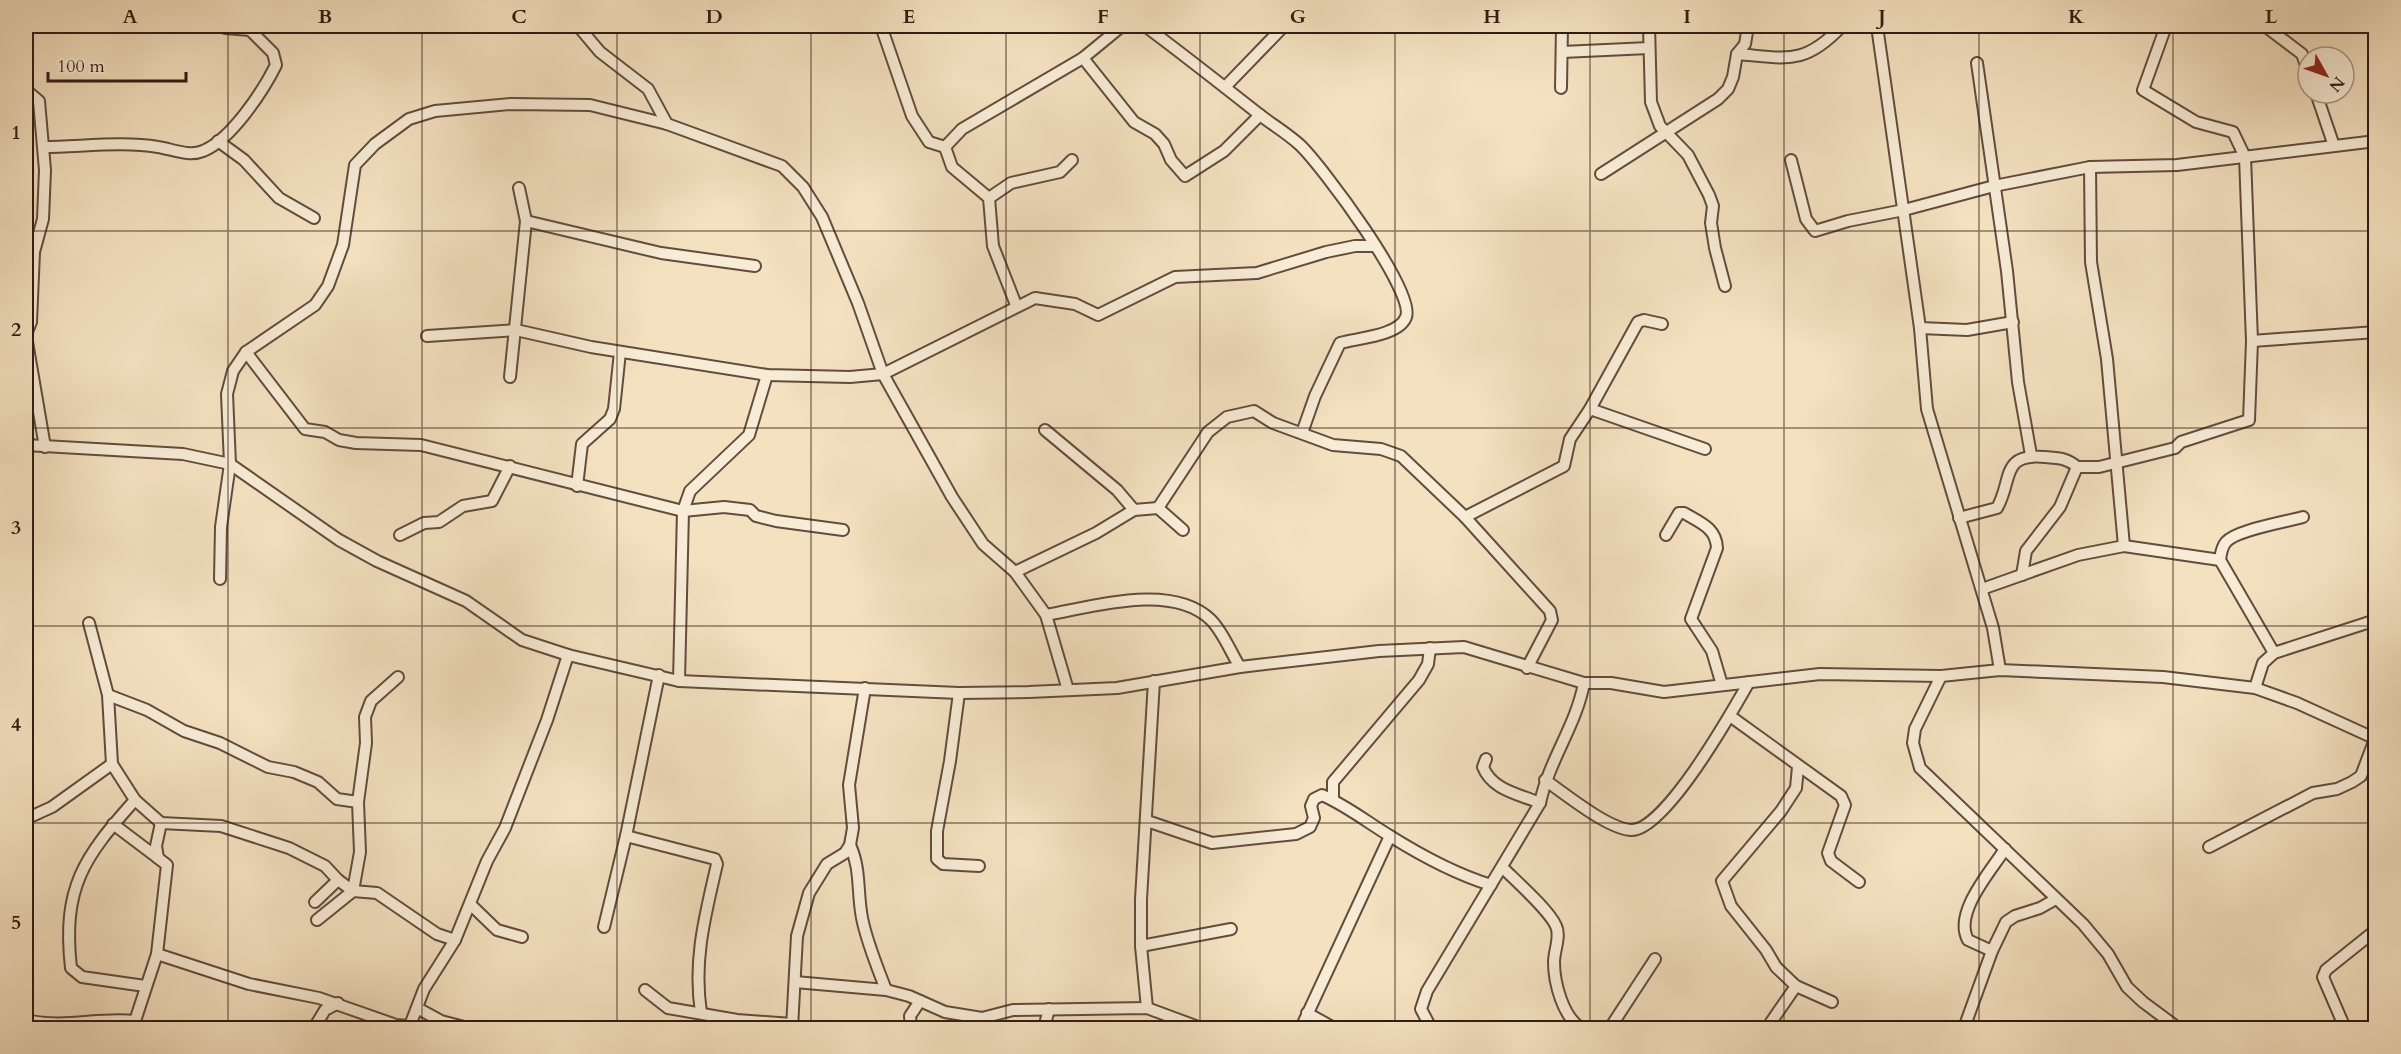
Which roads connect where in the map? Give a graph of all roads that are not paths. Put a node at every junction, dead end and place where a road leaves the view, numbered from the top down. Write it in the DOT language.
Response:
graph roads {
  1 [pos="578,26"];
  2 [pos="881,26"];
  3 [pos="1122,26"];
  4 [pos="1145,26"];
  5 [pos="1284,26"];
  6 [pos="1562,26"];
  7 [pos="1649,26"];
  8 [pos="1748,26"];
  9 [pos="1842,26"];
  10 [pos="1876,26"];
  11 [pos="2166,26"];
  12 [pos="2265,26"];
  13 [pos="225,28"];
  14 [pos="1649,48"];
  15 [pos="2296,49"];
  16 [pos="1562,52"];
  17 [pos="1737,54"];
  18 [pos="1083,58"];
  19 [pos="1977,63"];
  20 [pos="1226,86"];
  21 [pos="1561,88"];
  22 [pos="26,90"];
  23 [pos="2320,105"];
  24 [pos="1260,115"];
  25 [pos="667,124"];
  26 [pos="1668,131"];
  27 [pos="218,141"];
  28 [pos="2376,141"];
  29 [pos="2334,146"];
  30 [pos="44,147"];
  31 [pos="945,147"];
  32 [pos="2245,157"];
  33 [pos="1072,159"];
  34 [pos="1791,160"];
  35 [pos="2090,167"];
  36 [pos="1601,174"];
  37 [pos="1994,186"];
  38 [pos="519,188"];
  39 [pos="989,198"];
  40 [pos="1904,210"];
  41 [pos="314,218"];
  42 [pos="526,220"];
  43 [pos="1375,246"];
  44 [pos="755,266"];
  45 [pos="1725,286"];
  46 [pos="1016,305"];
  47 [pos="2013,322"];
  48 [pos="1662,324"];
  49 [pos="1920,328"];
  50 [pos="516,330"];
  51 [pos="2376,332"];
  52 [pos="26,335"];
  53 [pos="427,336"];
  54 [pos="2252,341"];
  55 [pos="246,352"];
  56 [pos="620,352"];
  57 [pos="883,374"];
  58 [pos="767,375"];
  59 [pos="510,377"];
  60 [pos="1590,409"];
  61 [pos="1045,430"];
  62 [pos="1302,433"];
  63 [pos="26,445"];
  64 [pos="45,447"];
  65 [pos="1705,449"];
  66 [pos="2031,455"];
  67 [pos="2116,461"];
  68 [pos="230,464"];
  69 [pos="510,466"];
  70 [pos="2077,467"];
  71 [pos="577,486"];
  72 [pos="1158,508"];
  73 [pos="1134,510"];
  74 [pos="683,511"];
  75 [pos="1466,517"];
  76 [pos="2303,517"];
  77 [pos="1959,518"];
  78 [pos="843,530"];
  79 [pos="1183,530"];
  80 [pos="400,535"];
  81 [pos="1666,535"];
  82 [pos="2124,546"];
  83 [pos="2220,560"];
  84 [pos="1015,572"];
  85 [pos="2022,575"];
  86 [pos="220,579"];
  87 [pos="1982,589"];
  88 [pos="1046,615"];
  89 [pos="2376,620"];
  90 [pos="89,623"];
  91 [pos="1430,648"];
  92 [pos="2274,653"];
  93 [pos="568,656"];
  94 [pos="1240,667"];
  95 [pos="1527,668"];
  96 [pos="2000,670"];
  97 [pos="658,675"];
  98 [pos="1941,676"];
  99 [pos="398,677"];
  100 [pos="679,681"];
  101 [pos="1154,681"];
  102 [pos="1749,682"];
  103 [pos="1584,683"];
  104 [pos="1722,685"];
  105 [pos="865,688"];
  106 [pos="2255,688"];
  107 [pos="1068,690"];
  108 [pos="958,693"];
  109 [pos="108,695"];
  110 [pos="1730,716"];
  111 [pos="2375,739"];
  112 [pos="1486,759"];
  113 [pos="112,764"];
  114 [pos="1798,766"];
  115 [pos="1545,780"];
  116 [pos="135,800"];
  117 [pos="1333,800"];
  118 [pos="358,802"];
  119 [pos="1540,803"];
  120 [pos="30,817"];
  121 [pos="1147,821"];
  122 [pos="161,823"];
  123 [pos="113,824"];
  124 [pos="627,836"];
  125 [pos="1390,836"];
  126 [pos="850,844"];
  127 [pos="2209,847"];
  128 [pos="2005,849"];
  129 [pos="158,858"];
  130 [pos="979,866"];
  131 [pos="1503,868"];
  132 [pos="338,880"];
  133 [pos="1859,882"];
  134 [pos="1491,885"];
  135 [pos="353,891"];
  136 [pos="2056,898"];
  137 [pos="315,902"];
  138 [pos="470,904"];
  139 [pos="317,920"];
  140 [pos="604,927"];
  141 [pos="1231,929"];
  142 [pos="2376,930"];
  143 [pos="522,937"];
  144 [pos="455,940"];
  145 [pos="1141,946"];
  146 [pos="1992,951"];
  147 [pos="158,954"];
  148 [pos="1655,959"];
  149 [pos="795,982"];
  150 [pos="145,986"];
  151 [pos="1796,986"];
  152 [pos="645,990"];
  153 [pos="886,990"];
  154 [pos="920,1001"];
  155 [pos="1832,1002"];
  156 [pos="338,1004"];
  157 [pos="417,1008"];
  158 [pos="1147,1008"];
  159 [pos="1049,1009"];
  160 [pos="701,1013"];
  161 [pos="1306,1013"];
  162 [pos="26,1020"];
  163 [pos="134,1025"];
  164 [pos="792,1026"];
  165 [pos="409,1027"];
  166 [pos="1195,1028"];
  167 [pos="314,1029"];
  168 [pos="468,1029"];
  169 [pos="911,1029"];
  170 [pos="1044,1029"];
  171 [pos="1301,1029"];
  172 [pos="1334,1029"];
  173 [pos="1431,1029"];
  174 [pos="1581,1029"];
  175 [pos="1610,1029"];
  176 [pos="1767,1029"];
  177 [pos="1964,1029"];
  178 [pos="2178,1029"];
  179 [pos="2345,1029"];
  1 -- 25 [label="street"];
  2 -- 31 [label="street"];
  3 -- 18 [label="street"];
  4 -- 20 [label="street"];
  5 -- 20 [label="street"];
  6 -- 16 [label="street"];
  7 -- 14 [label="street"];
  8 -- 17 [label="street"];
  9 -- 17 [label="street"];
  10 -- 40 [label="street"];
  11 -- 32 [label="street"];
  12 -- 15 [label="street"];
  13 -- 27 [label="street"];
  14 -- 16 [label="street"];
  14 -- 26 [label="street"];
  16 -- 21 [label="street"];
  17 -- 26 [label="street"];
  18 -- 24 [label="street"];
  18 -- 31 [label="street"];
  19 -- 37 [label="street"];
  20 -- 24 [label="street"];
  22 -- 30 [label="street"];
  23 -- 29 [label="street"];
  24 -- 43 [label="street"];
  25 -- 55 [label="street"];
  25 -- 57 [label="street"];
  26 -- 36 [label="street"];
  26 -- 45 [label="street"];
  27 -- 30 [label="street"];
  27 -- 41 [label="street"];
  28 -- 29 [label="street"];
  29 -- 32 [label="street"];
  30 -- 52 [label="street"];
  31 -- 39 [label="street"];
  32 -- 35 [label="street"];
  32 -- 54 [label="street"];
  33 -- 39 [label="street"];
  34 -- 40 [label="street"];
  35 -- 37 [label="street"];
  35 -- 67 [label="street"];
  37 -- 40 [label="street"];
  37 -- 47 [label="street"];
  38 -- 42 [label="street"];
  39 -- 46 [label="street"];
  40 -- 49 [label="street"];
  42 -- 44 [label="street"];
  42 -- 50 [label="street"];
  43 -- 46 [label="street"];
  43 -- 62 [label="street"];
  46 -- 57 [label="street"];
  47 -- 49 [label="street"];
  47 -- 66 [label="street"];
  48 -- 60 [label="street"];
  49 -- 77 [label="street"];
  50 -- 53 [label="street"];
  50 -- 56 [label="street"];
  50 -- 59 [label="street"];
  51 -- 54 [label="street"];
  52 -- 64 [label="street"];
  54 -- 67 [label="street"];
  55 -- 68 [label="street"];
  55 -- 69 [label="street"];
  56 -- 58 [label="street"];
  56 -- 71 [label="street"];
  57 -- 58 [label="street"];
  57 -- 84 [label="street"];
  58 -- 74 [label="street"];
  60 -- 65 [label="street"];
  60 -- 75 [label="street"];
  61 -- 73 [label="street"];
  62 -- 72 [label="street"];
  62 -- 75 [label="street"];
  63 -- 64 [label="street"];
  64 -- 68 [label="street"];
  66 -- 70 [label="street"];
  66 -- 77 [label="street"];
  67 -- 70 [label="street"];
  67 -- 82 [label="street"];
  68 -- 86 [label="street"];
  68 -- 93 [label="street"];
  69 -- 71 [label="street"];
  69 -- 80 [label="street"];
  70 -- 85 [label="street"];
  71 -- 74 [label="street"];
  72 -- 73 [label="street"];
  72 -- 79 [label="street"];
  73 -- 84 [label="street"];
  74 -- 78 [label="street"];
  74 -- 100 [label="street"];
  75 -- 95 [label="street"];
  76 -- 83 [label="street"];
  77 -- 87 [label="street"];
  81 -- 104 [label="street"];
  82 -- 83 [label="street"];
  82 -- 85 [label="street"];
  83 -- 92 [label="street"];
  84 -- 88 [label="street"];
  85 -- 87 [label="street"];
  87 -- 96 [label="street"];
  88 -- 94 [label="street"];
  88 -- 107 [label="street"];
  89 -- 92 [label="street"];
  90 -- 109 [label="street"];
  91 -- 94 [label="street"];
  91 -- 95 [label="street"];
  91 -- 117 [label="street"];
  92 -- 106 [label="street"];
  93 -- 97 [label="street"];
  93 -- 138 [label="street"];
  94 -- 101 [label="street"];
  95 -- 103 [label="street"];
  96 -- 98 [label="street"];
  96 -- 106 [label="street"];
  97 -- 100 [label="street"];
  97 -- 124 [label="street"];
  98 -- 102 [label="street"];
  98 -- 128 [label="street"];
  99 -- 118 [label="street"];
  100 -- 105 [label="street"];
  101 -- 107 [label="street"];
  101 -- 121 [label="street"];
  102 -- 104 [label="street"];
  102 -- 110 [label="street"];
  103 -- 104 [label="street"];
  103 -- 115 [label="street"];
  105 -- 108 [label="street"];
  105 -- 126 [label="street"];
  106 -- 111 [label="street"];
  107 -- 108 [label="street"];
  108 -- 130 [label="street"];
  109 -- 113 [label="street"];
  109 -- 118 [label="street"];
  110 -- 114 [label="street"];
  110 -- 115 [label="street"];
  111 -- 127 [label="street"];
  112 -- 119 [label="street"];
  113 -- 116 [label="street"];
  113 -- 120 [label="street"];
  114 -- 133 [label="street"];
  114 -- 151 [label="street"];
  115 -- 119 [label="street"];
  116 -- 122 [label="street"];
  116 -- 123 [label="street"];
  117 -- 121 [label="street"];
  117 -- 125 [label="street"];
  118 -- 135 [label="street"];
  119 -- 131 [label="street"];
  121 -- 145 [label="street"];
  122 -- 129 [label="street"];
  122 -- 132 [label="street"];
  123 -- 129 [label="street"];
  123 -- 150 [label="street"];
  124 -- 140 [label="street"];
  124 -- 160 [label="street"];
  125 -- 134 [label="street"];
  125 -- 161 [label="street"];
  126 -- 149 [label="street"];
  126 -- 153 [label="street"];
  128 -- 136 [label="street"];
  128 -- 146 [label="street"];
  129 -- 147 [label="street"];
  131 -- 134 [label="street"];
  131 -- 174 [label="street"];
  132 -- 135 [label="street"];
  132 -- 137 [label="street"];
  134 -- 173 [label="street"];
  135 -- 139 [label="street"];
  135 -- 144 [label="street"];
  136 -- 146 [label="street"];
  136 -- 178 [label="street"];
  138 -- 143 [label="street"];
  138 -- 144 [label="street"];
  141 -- 145 [label="street"];
  142 -- 179 [label="street"];
  144 -- 157 [label="street"];
  145 -- 158 [label="street"];
  146 -- 177 [label="street"];
  147 -- 150 [label="street"];
  147 -- 156 [label="street"];
  148 -- 175 [label="street"];
  149 -- 153 [label="street"];
  149 -- 164 [label="street"];
  150 -- 163 [label="street"];
  151 -- 155 [label="street"];
  151 -- 176 [label="street"];
  152 -- 160 [label="street"];
  153 -- 154 [label="street"];
  154 -- 159 [label="street"];
  154 -- 169 [label="street"];
  156 -- 165 [label="street"];
  156 -- 167 [label="street"];
  157 -- 165 [label="street"];
  157 -- 168 [label="street"];
  158 -- 159 [label="street"];
  158 -- 166 [label="street"];
  159 -- 170 [label="street"];
  160 -- 164 [label="street"];
  161 -- 171 [label="street"];
  161 -- 172 [label="street"];
  162 -- 163 [label="street"];
}
